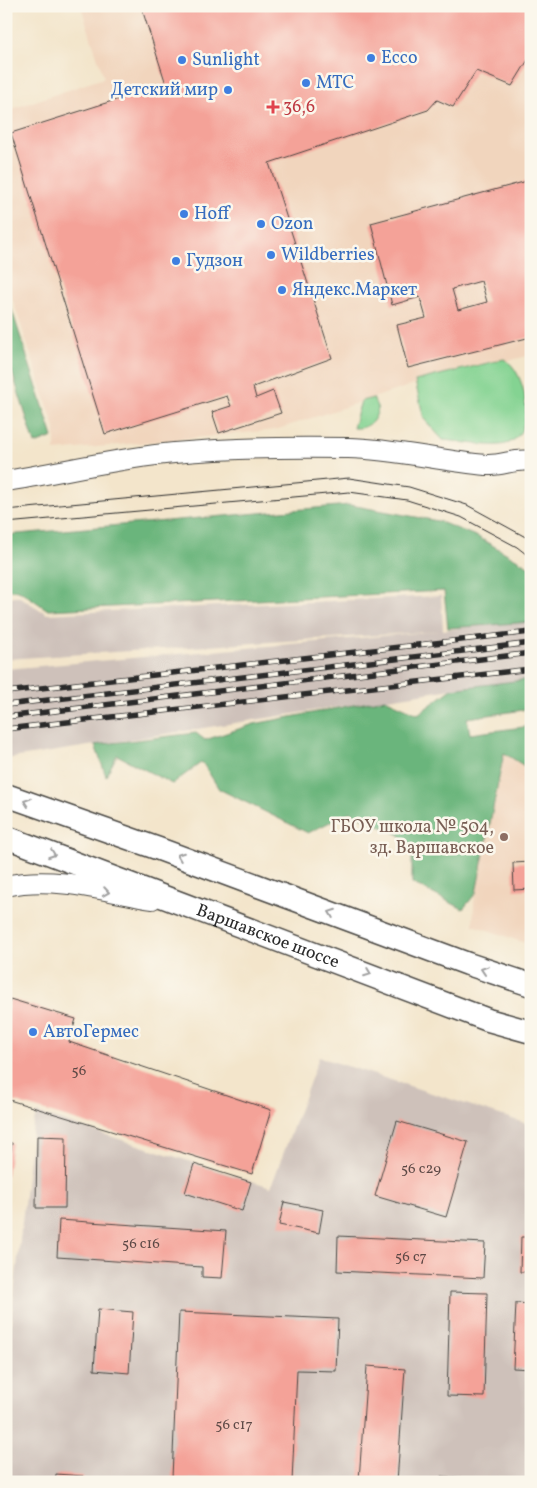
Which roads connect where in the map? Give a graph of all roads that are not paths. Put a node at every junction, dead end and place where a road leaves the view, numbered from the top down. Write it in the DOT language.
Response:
graph roads {
  1 [pos="526,460"];
  2 [pos="6,480"];
  3 [pos="6,795"];
  4 [pos="6,837"];
  5 [pos="6,886"];
  6 [pos="192,905"];
  7 [pos="531,985"];
  8 [pos="531,1032"];
  1 -- 2 [label="main road"];
  7 -- 3 [label="main road, one-way"];
  4 -- 6 [label="main road, Варшавское шоссе, one-way"];
  5 -- 6 [label="main road, one-way"];
  6 -- 8 [label="main road, Варшавское шоссе, one-way"];
}
